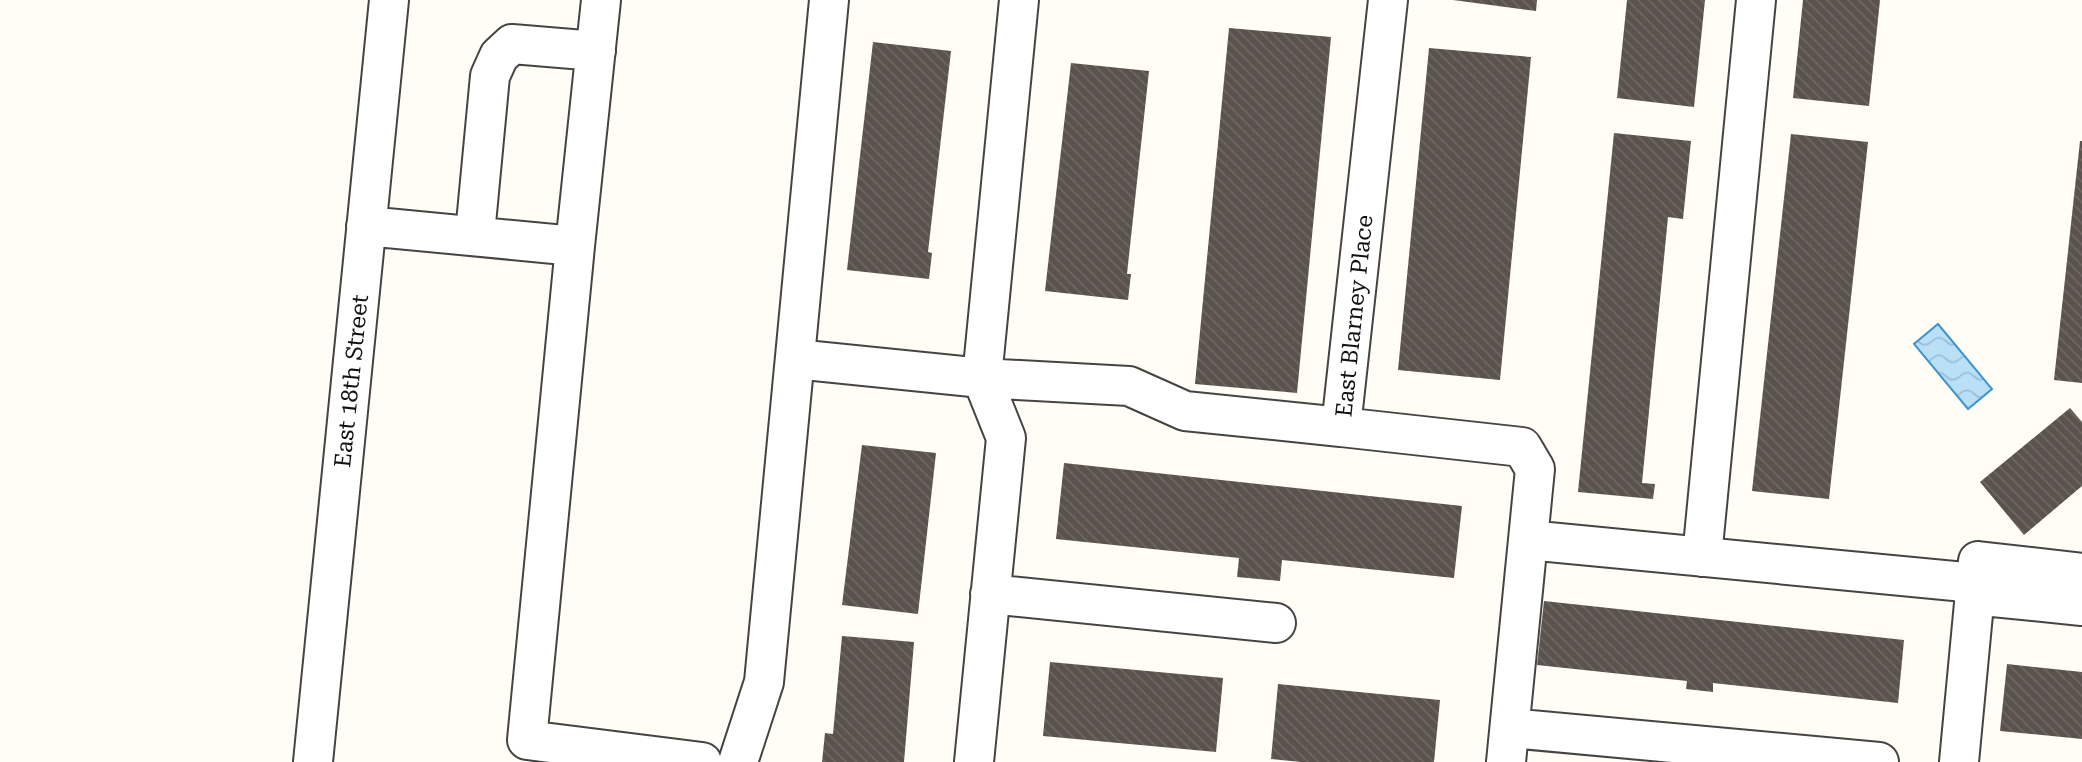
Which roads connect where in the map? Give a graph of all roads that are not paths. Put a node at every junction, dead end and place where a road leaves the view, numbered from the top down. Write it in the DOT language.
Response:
graph roads {
  1 [pos="389,0"];
  2 [pos="601,0"];
  3 [pos="830,0"];
  4 [pos="1019,0"];
  5 [pos="1388,0"];
  6 [pos="1756,0"];
  7 [pos="596,51"];
  8 [pos="366,226"];
  9 [pos="475,234"];
  10 [pos="575,246"];
  11 [pos="795,359"];
  12 [pos="982,378"];
  13 [pos="1341,427"];
  14 [pos="1528,540"];
  15 [pos="1702,557"];
  16 [pos="2082,573"];
  17 [pos="1976,580"];
  18 [pos="990,594"];
  19 [pos="2082,606"];
  20 [pos="1276,622"];
  21 [pos="1508,745"];
  22 [pos="313,762"];
  23 [pos="702,762"];
  24 [pos="738,762"];
  25 [pos="974,762"];
  26 [pos="1879,762"];
  27 [pos="1959,762"];
  1 -- 8 [label="street, East 18th Street"];
  2 -- 7 [label="street"];
  3 -- 11 [label="street"];
  4 -- 12 [label="street"];
  5 -- 13 [label="street, East Blarney Place"];
  6 -- 15 [label="street"];
  7 -- 9 [label="street"];
  7 -- 10 [label="street"];
  8 -- 9 [label="street"];
  8 -- 22 [label="street, East 18th Street"];
  9 -- 10 [label="street"];
  10 -- 23 [label="street"];
  11 -- 12 [label="street"];
  11 -- 24 [label="street"];
  12 -- 13 [label="street"];
  12 -- 18 [label="street"];
  13 -- 14 [label="street, East Blarney Place"];
  14 -- 15 [label="street"];
  14 -- 21 [label="street, East Blarney Place"];
  15 -- 17 [label="street"];
  16 -- 17 [label="street"];
  17 -- 19 [label="street"];
  17 -- 27 [label="street"];
  18 -- 20 [label="street"];
  18 -- 25 [label="street"];
  21 -- 26 [label="street"];
}
